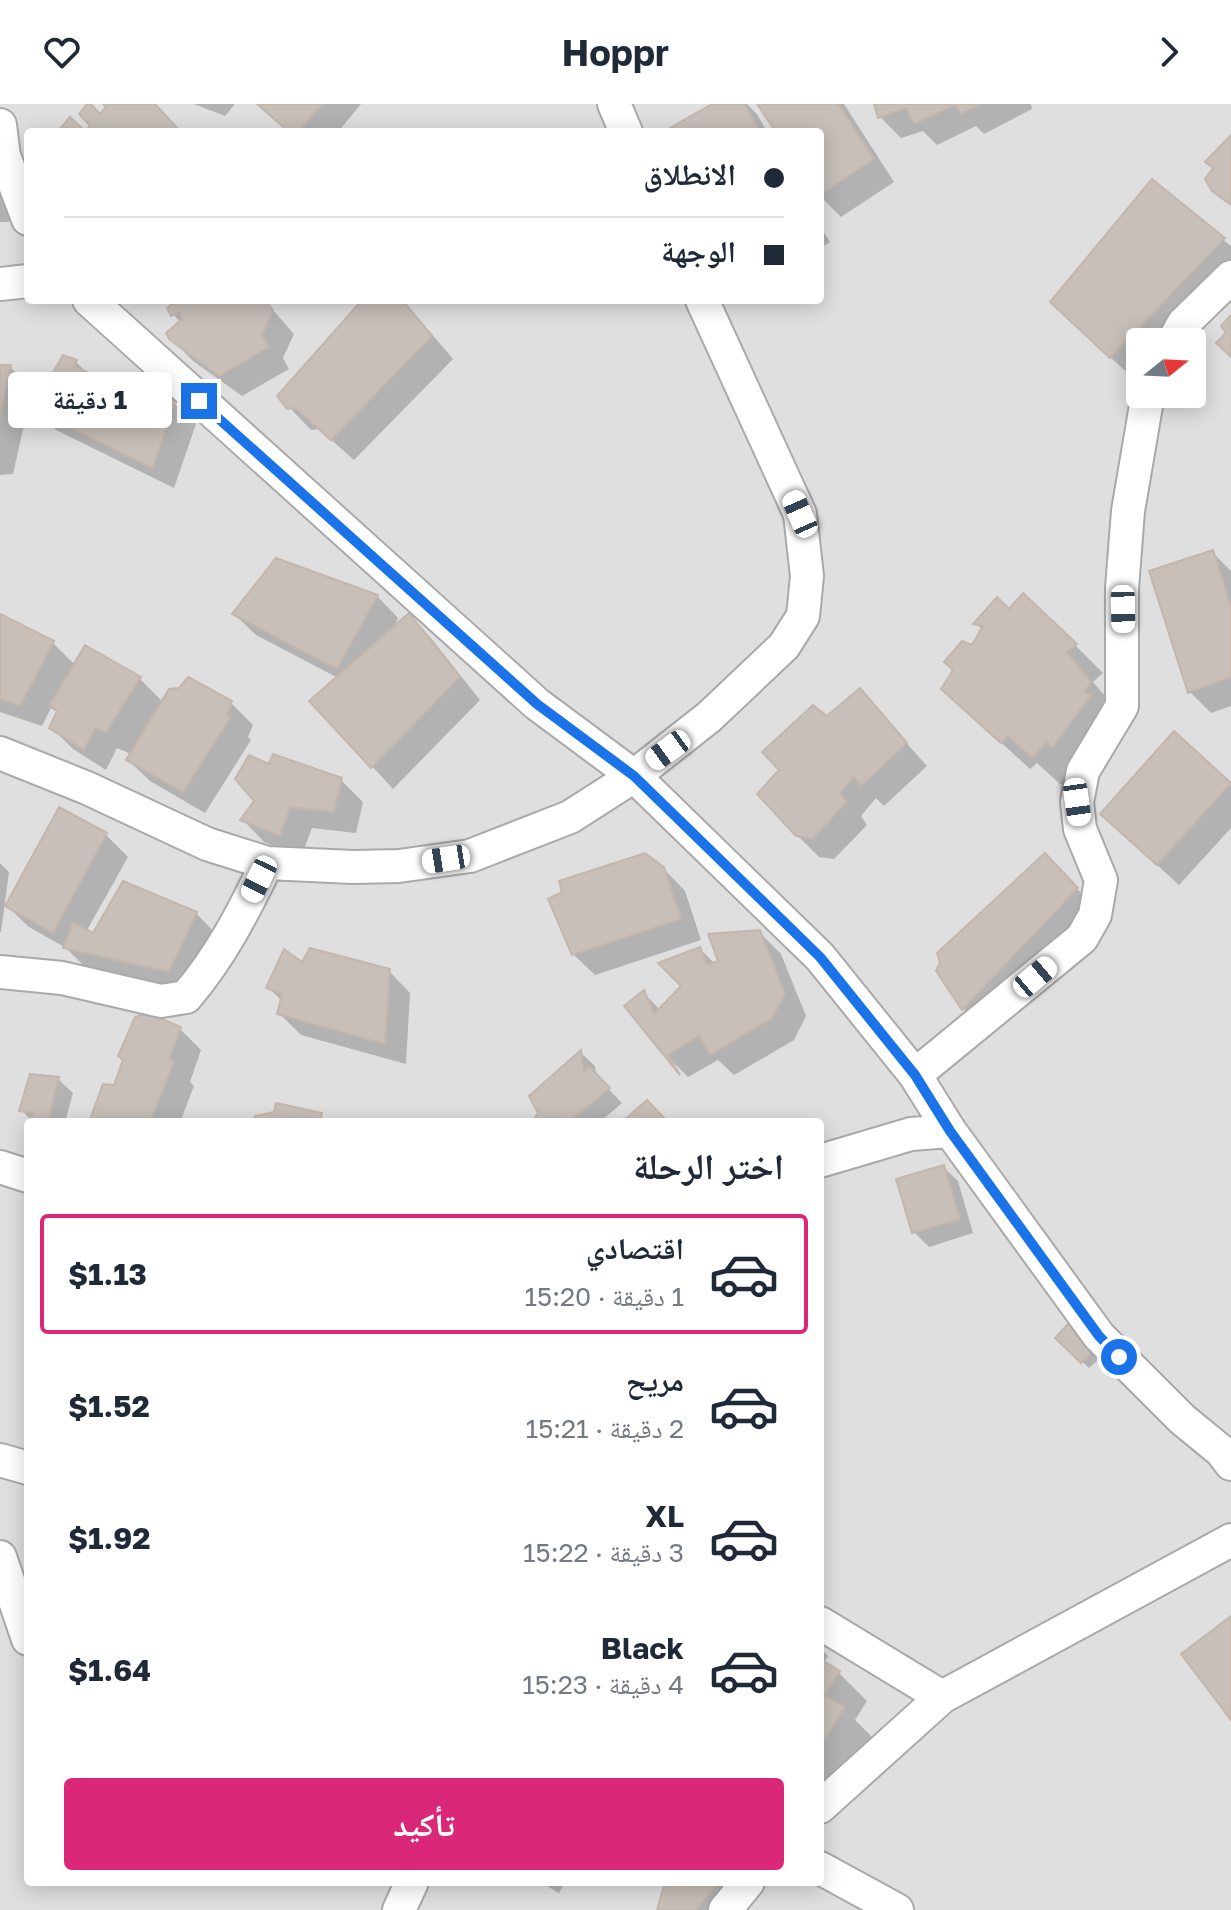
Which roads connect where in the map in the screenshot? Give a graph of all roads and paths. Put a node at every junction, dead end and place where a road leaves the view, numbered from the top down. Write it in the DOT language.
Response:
graph roads {
  1 [pos="614,104"];
  2 [pos="0,125"];
  3 [pos="624,128"];
  4 [pos="24,208"];
  5 [pos="1231,277"];
  6 [pos="24,281"];
  7 [pos="0,284"];
  8 [pos="93,304"];
  9 [pos="704,304"];
  10 [pos="1181,328"];
  11 [pos="1146,408"];
  12 [pos="0,753"];
  13 [pos="634,776"];
  14 [pos="267,863"];
  15 [pos="0,972"];
  16 [pos="915,1075"];
  17 [pos="950,1131"];
  18 [pos="824,1160"];
  19 [pos="0,1167"];
  20 [pos="24,1175"];
  21 [pos="0,1460"];
  22 [pos="1231,1464"];
  23 [pos="24,1467"];
  24 [pos="1231,1540"];
  25 [pos="0,1557"];
  26 [pos="824,1625"];
  27 [pos="24,1627"];
  28 [pos="942,1697"];
  29 [pos="824,1803"];
  30 [pos="824,1870"];
  31 [pos="410,1886"];
  32 [pos="745,1886"];
  33 [pos="399,1910"];
  34 [pos="725,1910"];
  35 [pos="897,1910"];
  1 -- 3 [label="street"];
  2 -- 4 [label="street"];
  5 -- 10 [label="street"];
  6 -- 7 [label="street"];
  8 -- 13 [label="street"];
  9 -- 13 [label="street"];
  11 -- 16 [label="street"];
  12 -- 14 [label="street"];
  13 -- 14 [label="street"];
  13 -- 16 [label="street"];
  14 -- 15 [label="street"];
  16 -- 17 [label="street"];
  17 -- 18 [label="street"];
  17 -- 22 [label="street"];
  19 -- 20 [label="street"];
  21 -- 23 [label="street"];
  24 -- 28 [label="street"];
  25 -- 27 [label="street"];
  26 -- 28 [label="street"];
  28 -- 29 [label="street"];
  30 -- 35 [label="street"];
  31 -- 33 [label="street"];
  32 -- 34 [label="street"];
}
